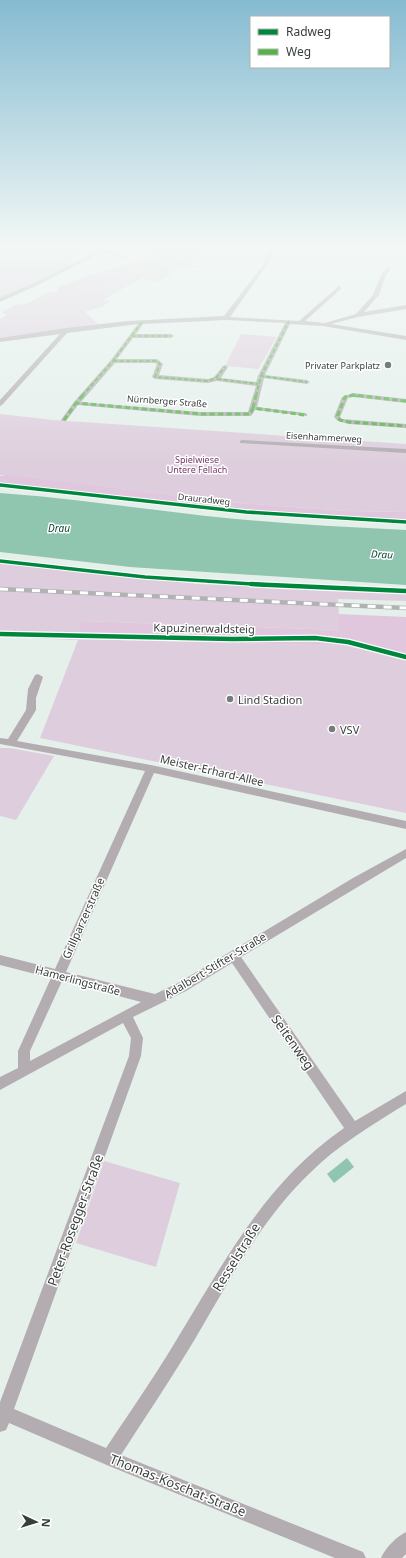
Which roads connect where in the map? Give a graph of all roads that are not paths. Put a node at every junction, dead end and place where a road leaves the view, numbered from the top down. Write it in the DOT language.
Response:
graph roads {
  1 [pos="289,321"];
  2 [pos="142,322"];
  3 [pos="148,322"];
  4 [pos="297,322"];
  5 [pos="301,322"];
  6 [pos="332,322"];
  7 [pos="342,322"];
  8 [pos="324,324"];
  9 [pos="343,327"];
  10 [pos="66,330"];
  11 [pos="131,336"];
  12 [pos="171,336"];
  13 [pos="406,338"];
  14 [pos="0,340"];
  15 [pos="113,361"];
  16 [pos="225,367"];
  17 [pos="261,376"];
  18 [pos="217,379"];
  19 [pos="307,382"];
  20 [pos="258,384"];
  21 [pos="406,401"];
  22 [pos="76,403"];
  23 [pos="0,404"];
  24 [pos="253,408"];
  25 [pos="305,415"];
  26 [pos="64,420"];
  27 [pos="406,426"];
  28 [pos="242,442"];
  29 [pos="406,451"];
  30 [pos="38,677"];
  31 [pos="0,741"];
  32 [pos="11,742"];
  33 [pos="151,769"];
  34 [pos="406,825"];
  35 [pos="406,853"];
  36 [pos="233,955"];
  37 [pos="0,960"];
  38 [pos="58,974"];
  39 [pos="156,1000"];
  40 [pos="126,1016"];
  41 [pos="24,1070"];
  42 [pos="0,1084"];
  43 [pos="406,1097"];
  44 [pos="353,1129"];
  45 [pos="1,1416"];
  46 [pos="109,1458"];
  47 [pos="406,1541"];
  48 [pos="357,1558"];
  49 [pos="390,1558"];
  1 -- 17 [label="street"];
  2 -- 3 [label="street"];
  2 -- 10 [label="street"];
  2 -- 11 [label="street"];
  4 -- 5 [label="street"];
  5 -- 8 [label="street"];
  6 -- 8 [label="street"];
  7 -- 9 [label="street"];
  8 -- 9 [label="street"];
  9 -- 13 [label="street"];
  10 -- 14 [label="street"];
  10 -- 23 [label="street"];
  11 -- 12 [label="street"];
  11 -- 15 [label="street"];
  15 -- 18 [label="street"];
  15 -- 22 [label="street"];
  16 -- 18 [label="street"];
  17 -- 19 [label="street"];
  17 -- 20 [label="street"];
  18 -- 20 [label="street"];
  20 -- 24 [label="street"];
  21 -- 27 [label="street"];
  22 -- 24 [label="street, Nürnberger Straße"];
  22 -- 26 [label="street"];
  24 -- 25 [label="street, Nürnberger Straße"];
  28 -- 29 [label="street, Eisenhammerweg"];
  30 -- 32 [label="street"];
  31 -- 32 [label="street, Meister-Erhard-Allee"];
  32 -- 33 [label="street, Meister-Erhard-Allee"];
  33 -- 34 [label="street, Meister-Erhard-Allee"];
  33 -- 38 [label="street, Grillparzerstraße"];
  35 -- 36 [label="street, Adalbert-Stifter-Straße"];
  36 -- 39 [label="street, Adalbert-Stifter-Straße"];
  36 -- 44 [label="street, Seitenweg"];
  37 -- 38 [label="street, Hamerlingstraße"];
  38 -- 39 [label="street, Hamerlingstraße"];
  38 -- 41 [label="street, Grillparzerstraße"];
  39 -- 40 [label="street, Adalbert-Stifter-Straße"];
  40 -- 41 [label="street, Adalbert-Stifter-Straße"];
  40 -- 45 [label="street, Peter-Rosegger-Straße"];
  41 -- 42 [label="street, Adalbert-Stifter-Straße"];
  43 -- 44 [label="street, Resselstraße"];
  44 -- 46 [label="street, Resselstraße"];
  45 -- 46 [label="street, Thomas-Koschat-Straße"];
  46 -- 48 [label="street, Thomas-Koschat-Straße"];
  47 -- 49 [label="street"];
}
